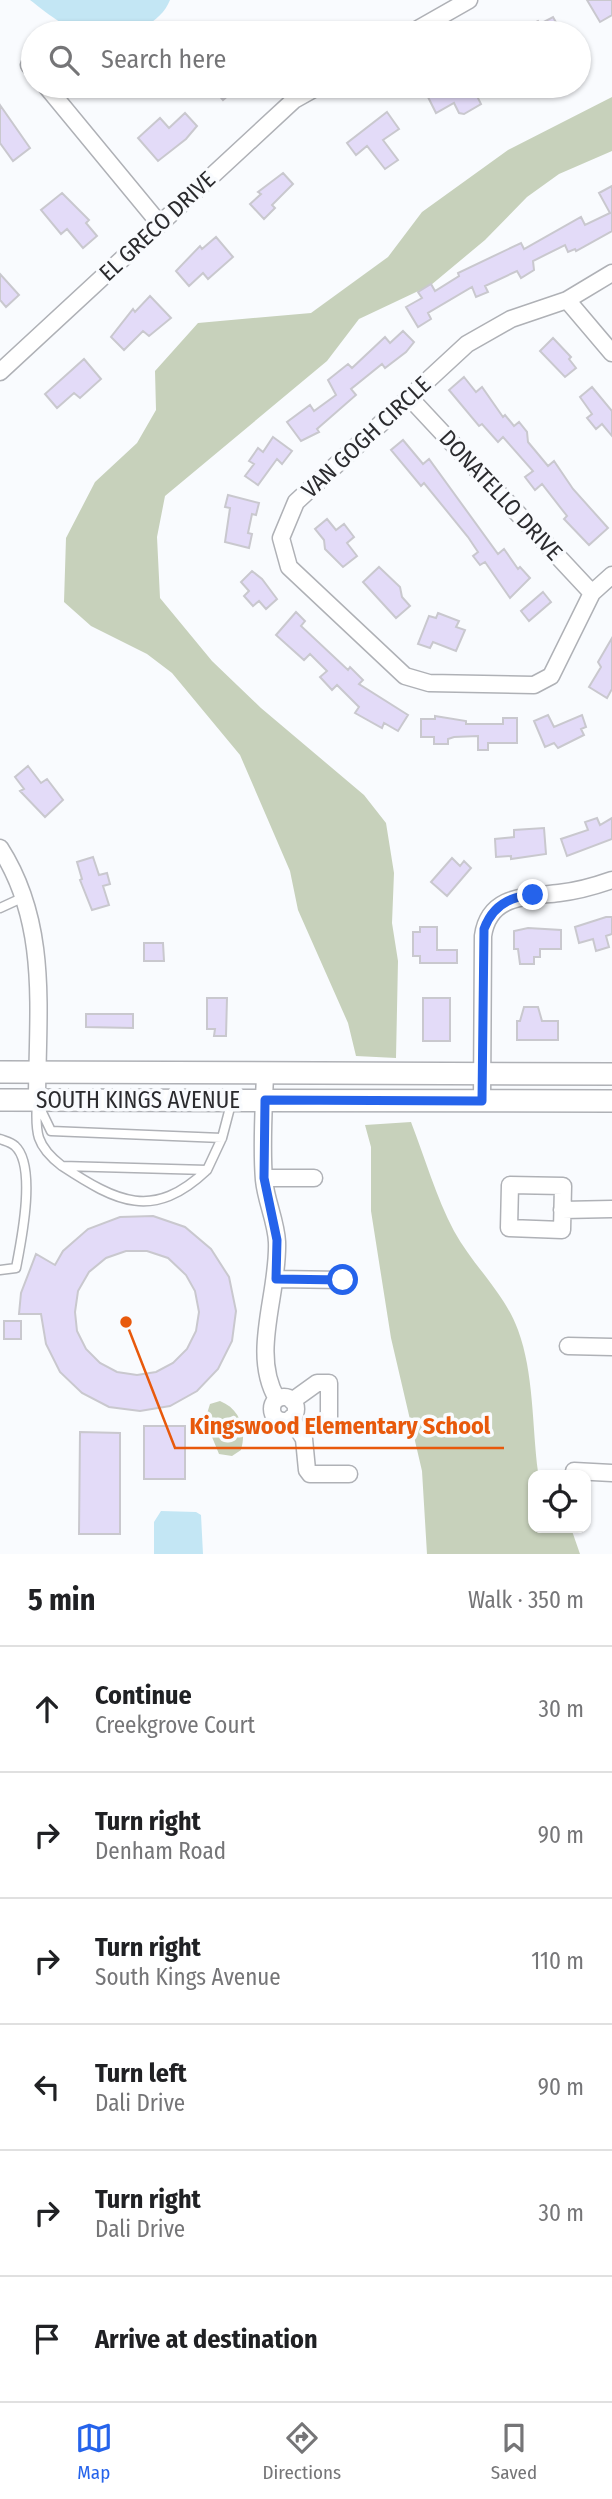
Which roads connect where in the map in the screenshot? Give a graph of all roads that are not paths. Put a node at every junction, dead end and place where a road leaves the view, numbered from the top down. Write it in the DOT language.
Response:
graph roads {
  1 [pos="469,0"];
  2 [pos="432,21"];
  3 [pos="56,98"];
  4 [pos="298,98"];
  5 [pos="159,223"];
  6 [pos="612,273"];
  7 [pos="567,300"];
  8 [pos="612,354"];
  9 [pos="0,372"];
  10 [pos="410,397"];
  11 [pos="612,575"];
  12 [pos="592,593"];
  13 [pos="0,848"];
  14 [pos="612,880"];
  15 [pos="24,897"];
  16 [pos="0,908"];
  17 [pos="0,1072"];
  18 [pos="37,1072"];
  19 [pos="265,1073"];
  20 [pos="483,1074"];
  21 [pos="612,1074"];
  22 [pos="0,1100"];
  23 [pos="232,1100"];
  24 [pos="265,1100"];
  25 [pos="37,1101"];
  26 [pos="482,1101"];
  27 [pos="612,1101"];
  28 [pos="222,1138"];
  29 [pos="0,1139"];
  30 [pos="62,1166"];
  31 [pos="207,1170"];
  32 [pos="264,1178"];
  33 [pos="314,1178"];
  34 [pos="612,1209"];
  35 [pos="562,1210"];
  36 [pos="0,1270"];
  37 [pos="276,1279"];
  38 [pos="343,1280"];
  39 [pos="568,1346"];
  40 [pos="612,1347"];
  41 [pos="285,1400"];
  42 [pos="330,1424"];
  43 [pos="591,1472"];
  44 [pos="612,1473"];
  45 [pos="349,1474"];
  1 -- 2 [label="street"];
  3 -- 5 [label="street"];
  4 -- 5 [label="street, EL GRECO DRIVE"];
  5 -- 9 [label="street, EL GRECO DRIVE"];
  6 -- 7 [label="street, VAN GOGH CIRCLE"];
  7 -- 8 [label="street"];
  7 -- 10 [label="street, VAN GOGH CIRCLE"];
  10 -- 12 [label="street, DONATELLO DRIVE"];
  10 -- 12 [label="street, VAN GOGH CIRCLE"];
  11 -- 12 [label="street, VAN GOGH CIRCLE"];
  13 -- 15 [label="street"];
  14 -- 20 [label="street"];
  15 -- 16 [label="lane"];
  15 -- 18 [label="street"];
  17 -- 18 [label="main road, SOUTH KINGS AVENUE"];
  18 -- 19 [label="main road, SOUTH KINGS AVENUE"];
  18 -- 25 [label="street"];
  19 -- 20 [label="main road, SOUTH KINGS AVENUE"];
  19 -- 24 [label="street"];
  20 -- 21 [label="main road, SOUTH KINGS AVENUE"];
  20 -- 26 [label="street"];
  22 -- 25 [label="main road, SOUTH KINGS AVENUE"];
  23 -- 24 [label="main road, SOUTH KINGS AVENUE"];
  23 -- 25 [label="main road, SOUTH KINGS AVENUE"];
  23 -- 28 [label="lane"];
  24 -- 26 [label="main road, SOUTH KINGS AVENUE"];
  24 -- 32 [label="street"];
  25 -- 28 [label="lane"];
  25 -- 30 [label="lane"];
  26 -- 27 [label="main road, SOUTH KINGS AVENUE"];
  28 -- 31 [label="lane"];
  29 -- 36 [label="lane"];
  30 -- 31 [label="lane"];
  30 -- 31 [label="lane"];
  32 -- 33 [label="street"];
  32 -- 37 [label="street"];
  34 -- 35 [label="street"];
  37 -- 38 [label="street"];
  37 -- 41 [label="street"];
  39 -- 40 [label="street"];
  41 -- 42 [label="street"];
  41 -- 45 [label="street"];
  43 -- 44 [label="street"];
}
